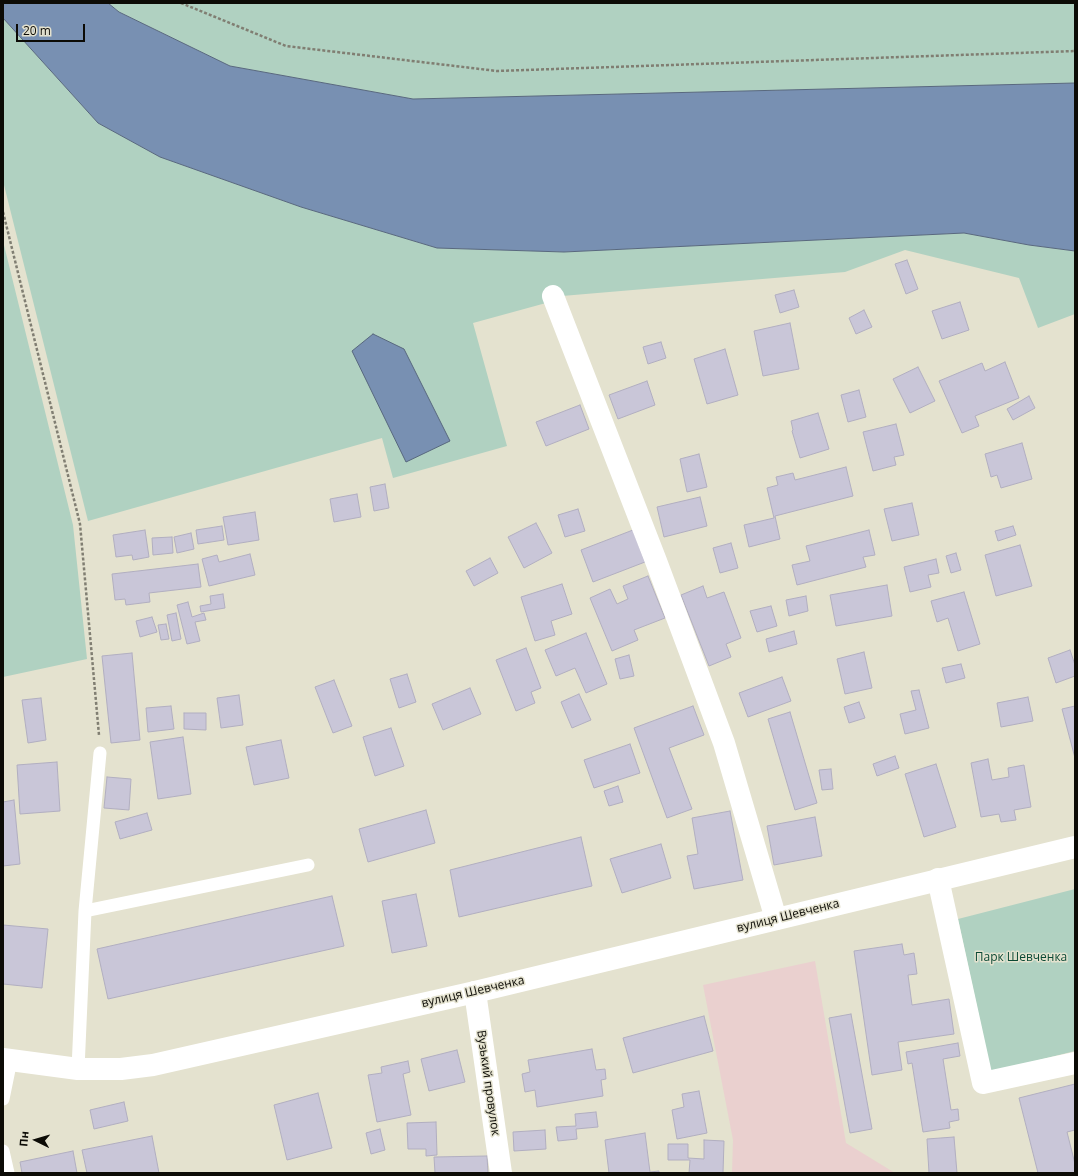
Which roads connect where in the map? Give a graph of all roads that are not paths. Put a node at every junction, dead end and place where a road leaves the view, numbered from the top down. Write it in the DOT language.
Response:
graph roads {
  1 [pos="553,296"];
  2 [pos="100,753"];
  3 [pos="1075,847"];
  4 [pos="308,865"];
  5 [pos="938,879"];
  6 [pos="85,911"];
  7 [pos="776,919"];
  8 [pos="474,992"];
  9 [pos="7,1059"];
  10 [pos="1075,1063"];
  11 [pos="78,1069"];
  12 [pos="3,1099"];
  13 [pos="3,1150"];
  14 [pos="8,1173"];
  15 [pos="501,1173"];
  1 -- 7 [label="street"];
  2 -- 6 [label="lane"];
  3 -- 5 [label="street, вулиця Шевченка"];
  4 -- 6 [label="lane"];
  5 -- 7 [label="street, вулиця Шевченка"];
  5 -- 10 [label="street"];
  6 -- 11 [label="lane"];
  7 -- 8 [label="street, вулиця Шевченка"];
  8 -- 11 [label="street, вулиця Шевченка"];
  8 -- 15 [label="street, Вузький провулок"];
  9 -- 11 [label="street, вулиця Шевченка"];
  9 -- 12 [label="lane"];
  13 -- 14 [label="lane"];
}
